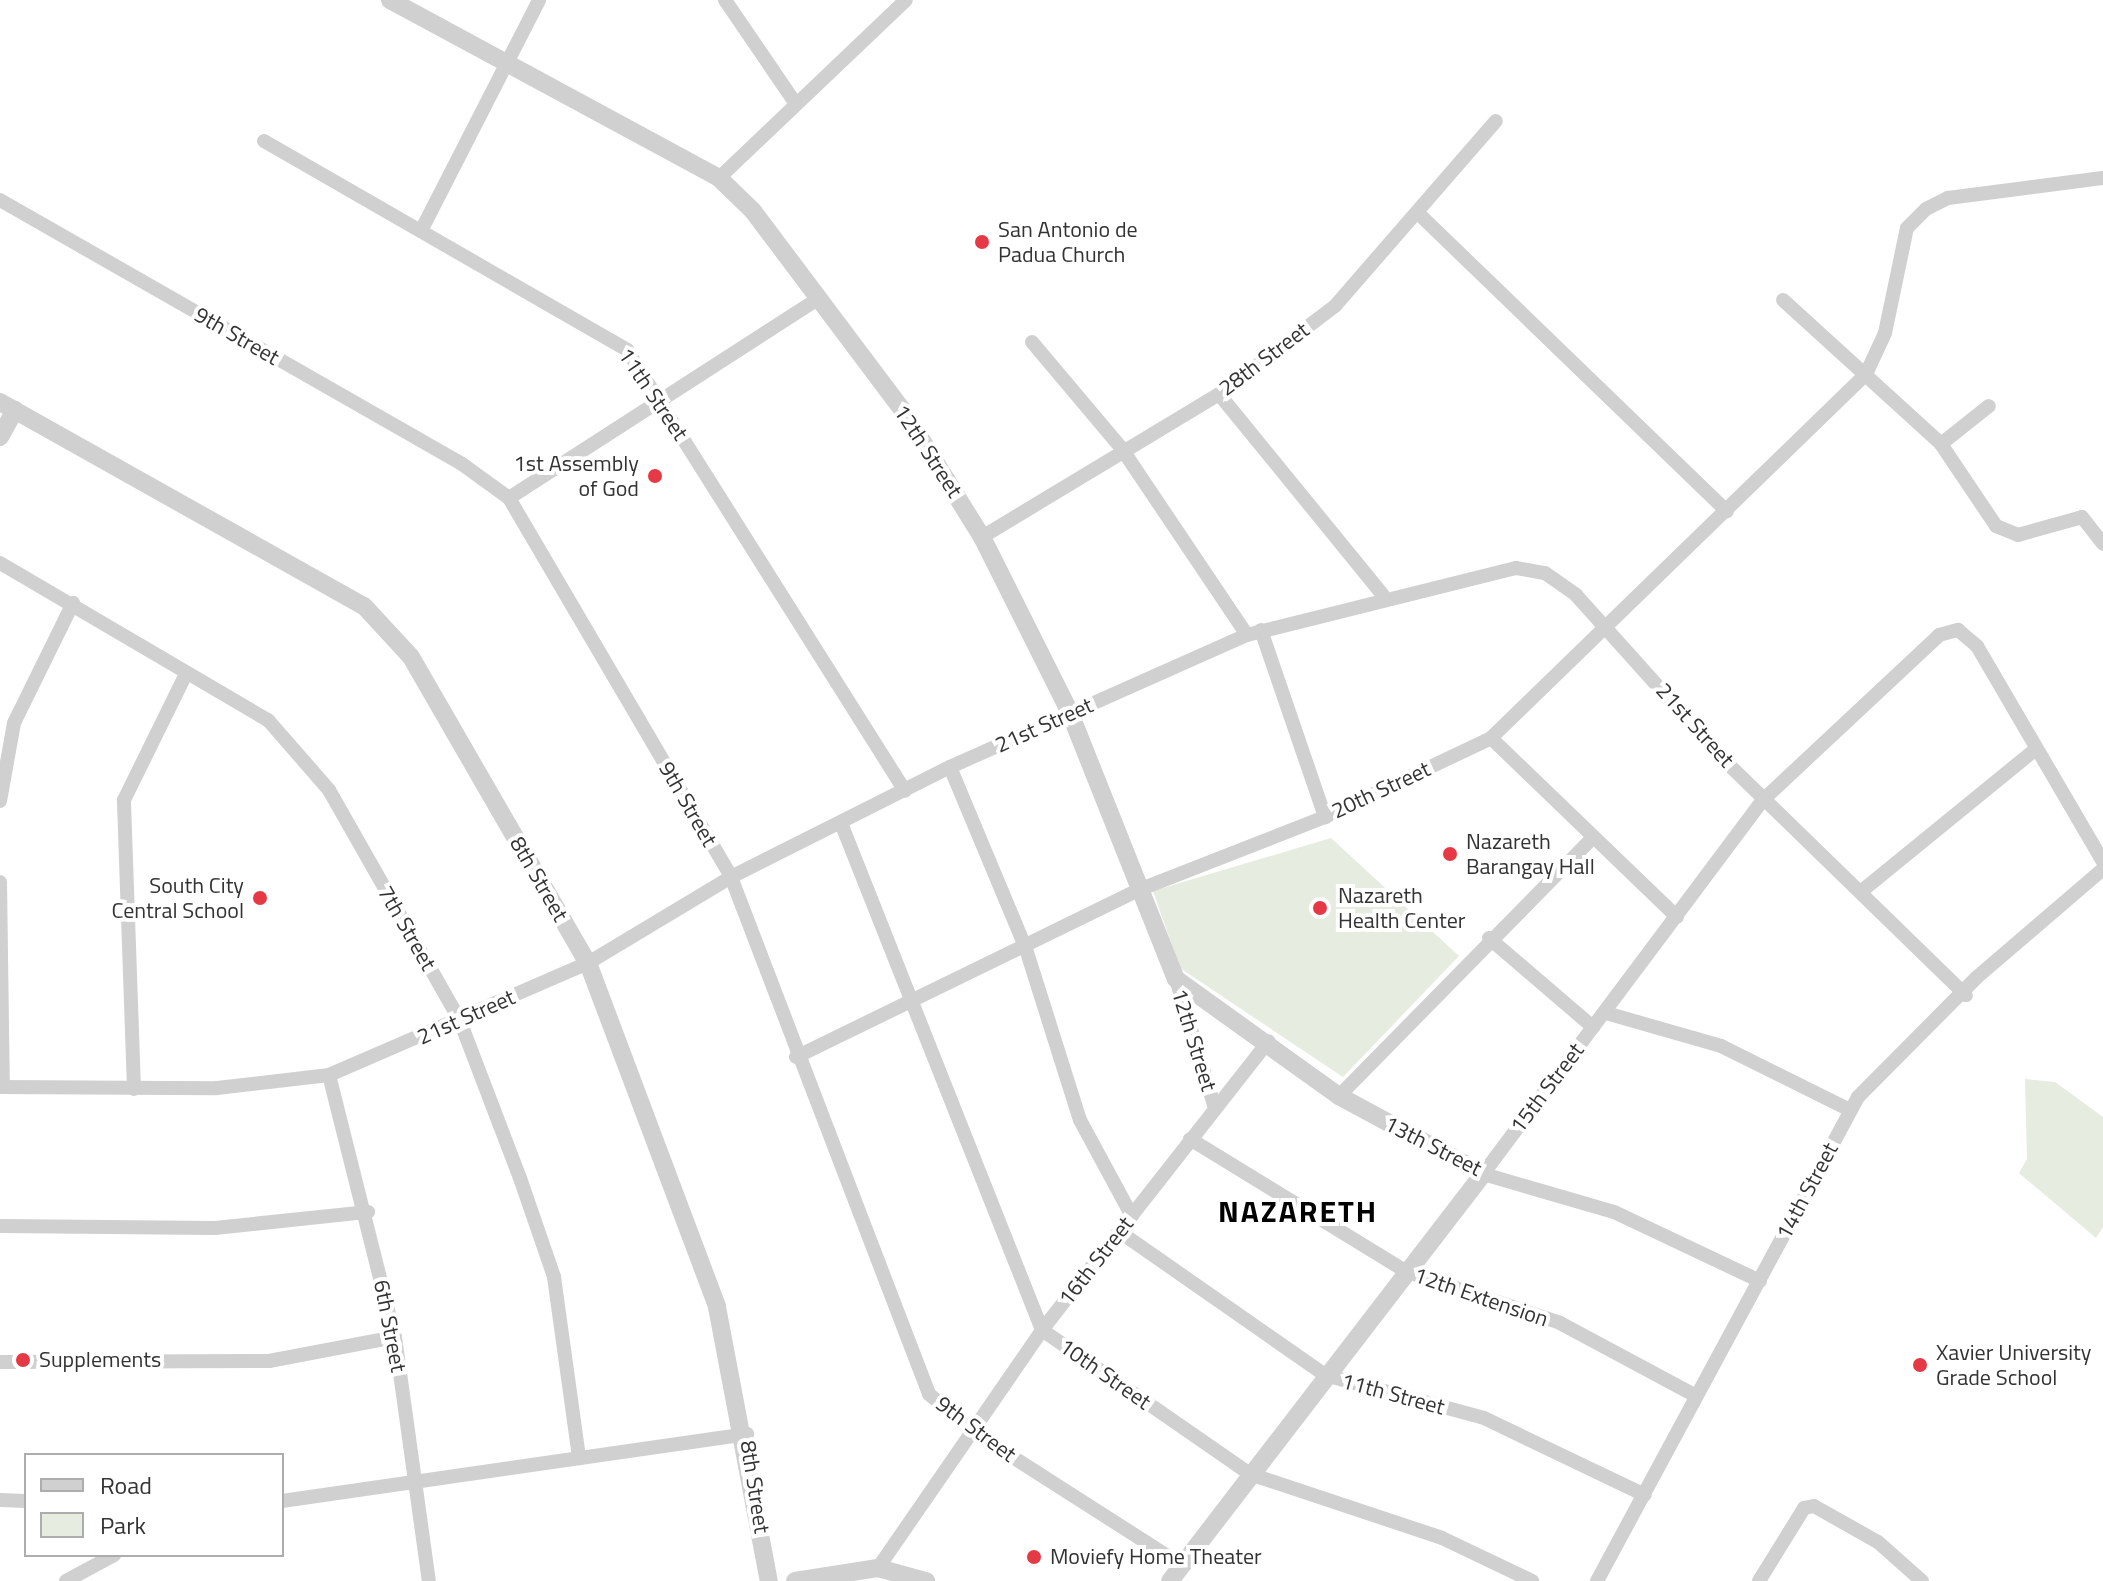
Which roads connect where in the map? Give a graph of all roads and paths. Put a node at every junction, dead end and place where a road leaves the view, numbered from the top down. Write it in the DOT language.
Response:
graph roads {
  1 [pos="390,0"];
  2 [pos="539,0"];
  3 [pos="725,0"];
  4 [pos="902,1"];
  5 [pos="508,60"];
  6 [pos="796,104"];
  7 [pos="1496,121"];
  8 [pos="264,141"];
  9 [pos="719,178"];
  10 [pos="2103,178"];
  11 [pos="0,200"];
  12 [pos="1419,214"];
  13 [pos="423,227"];
  14 [pos="818,299"];
  15 [pos="1783,300"];
  16 [pos="1032,342"];
  17 [pos="1866,374"];
  18 [pos="1219,394"];
  19 [pos="662,405"];
  20 [pos="8,406"];
  21 [pos="1989,406"];
  22 [pos="0,437"];
  23 [pos="1941,444"];
  24 [pos="1122,449"];
  25 [pos="509,498"];
  26 [pos="1727,511"];
  27 [pos="982,537"];
  28 [pos="2103,544"];
  29 [pos="0,563"];
  30 [pos="1383,595"];
  31 [pos="73,603"];
  32 [pos="1608,628"];
  33 [pos="1254,633"];
  34 [pos="185,676"];
  35 [pos="1070,713"];
  36 [pos="1491,738"];
  37 [pos="2036,749"];
  38 [pos="950,767"];
  39 [pos="905,791"];
  40 [pos="1764,799"];
  41 [pos="0,801"];
  42 [pos="1325,817"];
  43 [pos="841,823"];
  44 [pos="1591,840"];
  45 [pos="2103,862"];
  46 [pos="2103,869"];
  47 [pos="731,877"];
  48 [pos="0,882"];
  49 [pos="1141,889"];
  50 [pos="1863,890"];
  51 [pos="1677,917"];
  52 [pos="1489,938"];
  53 [pos="1026,949"];
  54 [pos="588,963"];
  55 [pos="1176,979"];
  56 [pos="1966,995"];
  57 [pos="915,1004"];
  58 [pos="1606,1013"];
  59 [pos="460,1021"];
  60 [pos="1593,1027"];
  61 [pos="1269,1041"];
  62 [pos="796,1057"];
  63 [pos="329,1075"];
  64 [pos="1,1087"];
  65 [pos="134,1089"];
  66 [pos="1339,1096"];
  67 [pos="1215,1108"];
  68 [pos="1850,1110"];
  69 [pos="1190,1139"];
  70 [pos="1483,1174"];
  71 [pos="368,1212"];
  72 [pos="1132,1216"];
  73 [pos="0,1226"];
  74 [pos="1120,1232"];
  75 [pos="1405,1271"];
  76 [pos="1760,1281"];
  77 [pos="1042,1330"];
  78 [pos="395,1337"];
  79 [pos="0,1362"];
  80 [pos="1325,1375"];
  81 [pos="1696,1396"];
  82 [pos="972,1431"];
  83 [pos="747,1434"];
  84 [pos="579,1458"];
  85 [pos="1250,1474"];
  86 [pos="417,1484"];
  87 [pos="1645,1495"];
  88 [pos="0,1500"];
  89 [pos="24,1501"];
  90 [pos="284,1501"];
  91 [pos="110,1557"];
  92 [pos="1183,1566"];
  93 [pos="878,1568"];
  94 [pos="66,1581"];
  95 [pos="429,1581"];
  96 [pos="769,1581"];
  97 [pos="795,1581"];
  98 [pos="926,1581"];
  99 [pos="1170,1581"];
  100 [pos="1532,1581"];
  101 [pos="1597,1581"];
  102 [pos="1759,1581"];
  103 [pos="1922,1581"];
  1 -- 5 [label="street, 12th Street"];
  2 -- 5 [label="street"];
  3 -- 6 [label="street"];
  4 -- 6 [label="street"];
  5 -- 9 [label="street, 12th Street"];
  5 -- 13 [label="street"];
  6 -- 9 [label="street"];
  7 -- 12 [label="street, 28th Street"];
  8 -- 13 [label="street, 11th Street"];
  9 -- 14 [label="street, 12th Street"];
  10 -- 17 [label="street"];
  11 -- 25 [label="street, 9th Street"];
  12 -- 18 [label="street, 28th Street"];
  12 -- 26 [label="street"];
  13 -- 19 [label="street, 11th Street"];
  14 -- 19 [label="street"];
  14 -- 27 [label="street, 12th Street"];
  15 -- 17 [label="street"];
  16 -- 24 [label="street"];
  17 -- 23 [label="street"];
  17 -- 26 [label="street, 20th Street"];
  18 -- 24 [label="street, 28th Street"];
  18 -- 30 [label="street"];
  19 -- 25 [label="street"];
  19 -- 39 [label="street, 11th Street"];
  20 -- 22 [label="street"];
  20 -- 54 [label="street, 8th Street"];
  21 -- 23 [label="street"];
  23 -- 28 [label="street"];
  24 -- 27 [label="street, 28th Street"];
  24 -- 33 [label="street"];
  25 -- 47 [label="street, 9th Street"];
  26 -- 32 [label="street, 20th Street"];
  27 -- 35 [label="street, 12th Street"];
  29 -- 31 [label="street, 7th Street"];
  30 -- 32 [label="street, 21st Street"];
  30 -- 33 [label="street, 21st Street"];
  31 -- 34 [label="street, 7th Street"];
  31 -- 41 [label="street"];
  32 -- 36 [label="street, 20th Street"];
  32 -- 40 [label="street, 21st Street"];
  33 -- 35 [label="street, 21st Street"];
  33 -- 42 [label="street"];
  34 -- 59 [label="street, 7th Street"];
  34 -- 65 [label="street"];
  35 -- 38 [label="street, 21st Street"];
  35 -- 49 [label="street, 12th Street"];
  36 -- 42 [label="street, 20th Street"];
  36 -- 44 [label="street"];
  37 -- 40 [label="street, 15th Street"];
  37 -- 45 [label="street"];
  37 -- 50 [label="street"];
  38 -- 39 [label="street, 21st Street"];
  38 -- 53 [label="street"];
  39 -- 43 [label="street, 21st Street"];
  40 -- 50 [label="street, 21st Street"];
  40 -- 51 [label="street, 15th Street"];
  42 -- 49 [label="street, 20th Street"];
  43 -- 47 [label="street, 21st Street"];
  43 -- 57 [label="street, 10th Street"];
  44 -- 51 [label="street"];
  44 -- 52 [label="street"];
  46 -- 56 [label="street, 14th Street"];
  47 -- 54 [label="street, 21st Street"];
  47 -- 62 [label="street, 9th Street"];
  48 -- 64 [label="street"];
  49 -- 53 [label="street, 20th Street"];
  49 -- 55 [label="street, 12th Street"];
  50 -- 56 [label="street, 21st Street"];
  51 -- 58 [label="street, 15th Street"];
  52 -- 60 [label="street"];
  52 -- 66 [label="street"];
  53 -- 57 [label="street, 20th Street"];
  53 -- 72 [label="street"];
  54 -- 59 [label="street, 21st Street"];
  54 -- 83 [label="street, 8th Street"];
  55 -- 61 [label="street, 13th Street"];
  55 -- 67 [label="street, 12th Street"];
  56 -- 68 [label="street, 14th Street"];
  57 -- 62 [label="street, 20th Street"];
  57 -- 77 [label="street, 10th Street"];
  58 -- 60 [label="street, 15th Street"];
  58 -- 68 [label="street"];
  59 -- 63 [label="street, 21st Street"];
  59 -- 84 [label="street, 7th Street"];
  60 -- 70 [label="street, 15th Street"];
  61 -- 66 [label="street, 13th Street"];
  61 -- 67 [label="street, 16th Street"];
  62 -- 82 [label="street, 9th Street"];
  63 -- 65 [label="street, 21st Street"];
  63 -- 71 [label="street, 6th Street"];
  64 -- 65 [label="street, 21st Street"];
  66 -- 70 [label="street, 13th Street"];
  67 -- 69 [label="street, 16th Street"];
  68 -- 76 [label="street, 14th Street"];
  69 -- 72 [label="street, 16th Street"];
  69 -- 75 [label="street, 12th Extension"];
  70 -- 75 [label="street, 15th Street"];
  70 -- 76 [label="street, 13th Street"];
  71 -- 73 [label="street"];
  71 -- 78 [label="street, 6th Street"];
  72 -- 74 [label="street, 16th Street"];
  74 -- 77 [label="street, 16th Street"];
  74 -- 80 [label="street, 11th Street"];
  75 -- 80 [label="street, 15th Street"];
  75 -- 81 [label="street, 12th Extension"];
  76 -- 81 [label="street, 14th Street"];
  77 -- 82 [label="street, 16th Street"];
  77 -- 85 [label="street, 10th Street"];
  78 -- 79 [label="street"];
  78 -- 86 [label="street, 6th Street"];
  80 -- 85 [label="street, 15th Street"];
  80 -- 87 [label="street, 11th Street"];
  81 -- 87 [label="street, 14th Street"];
  82 -- 92 [label="street, 9th Street"];
  82 -- 93 [label="street, 16th Street"];
  83 -- 84 [label="street"];
  83 -- 96 [label="street, 8th Street"];
  84 -- 86 [label="street"];
  85 -- 92 [label="street, 15th Street"];
  85 -- 100 [label="street, 10th Street"];
  86 -- 90 [label="street"];
  86 -- 95 [label="street, 6th Street"];
  87 -- 101 [label="street, 14th Street"];
  88 -- 89 [label="street"];
  91 -- 94 [label="street"];
  92 -- 99 [label="street, 15th Street"];
  93 -- 97 [label="street"];
  93 -- 98 [label="street"];
  102 -- 103 [label="street"];
}
